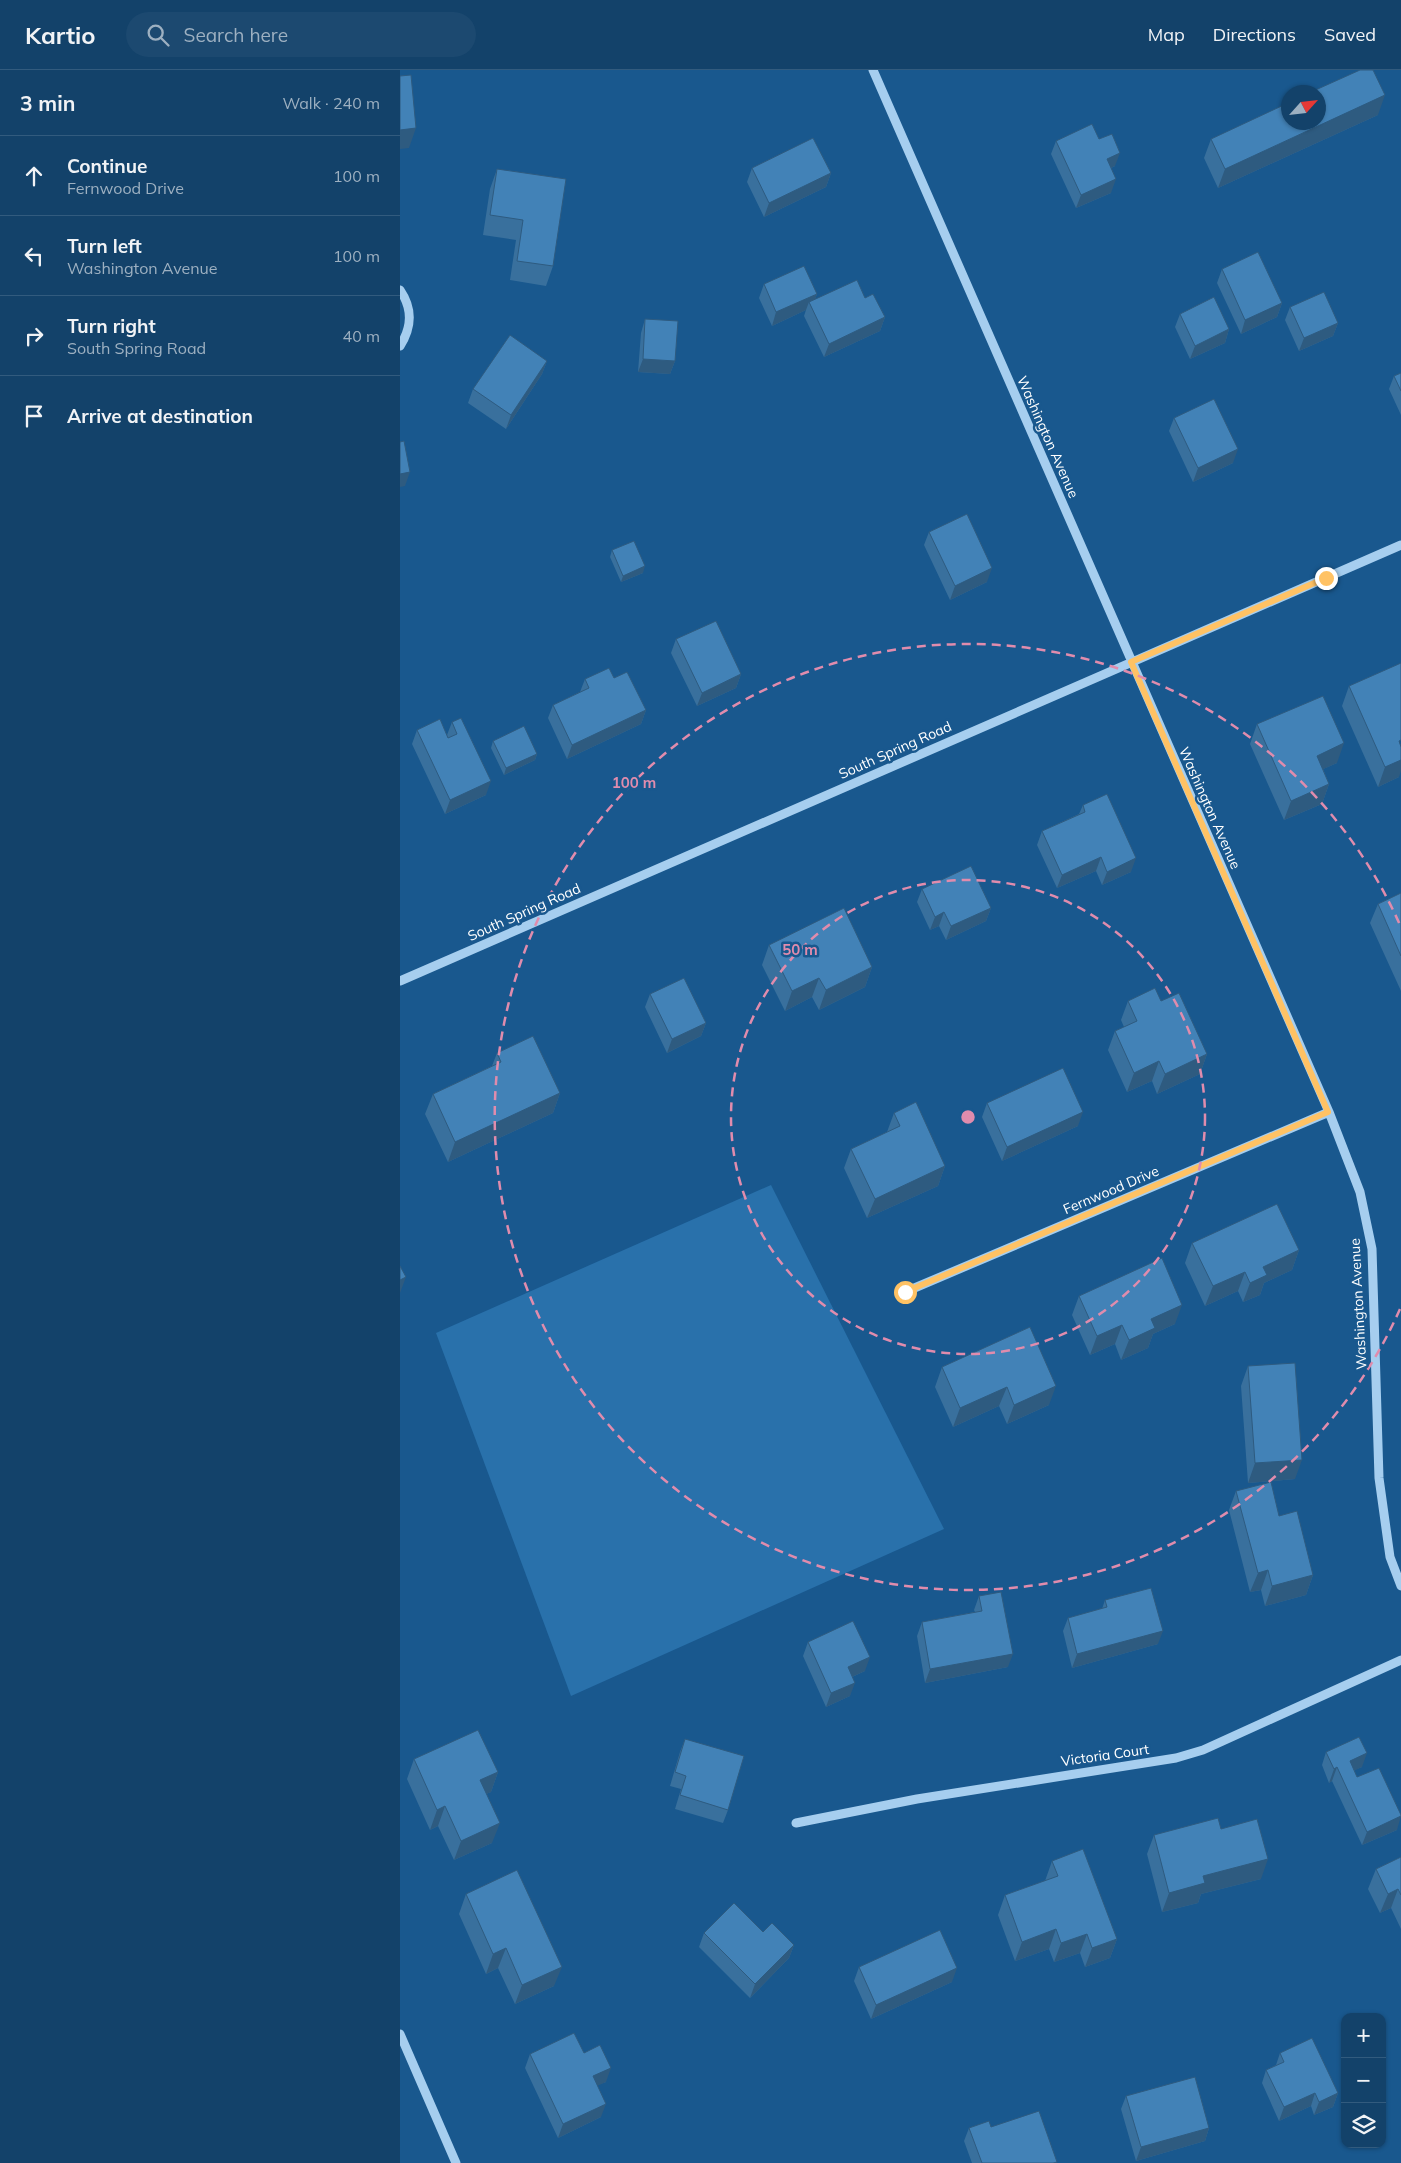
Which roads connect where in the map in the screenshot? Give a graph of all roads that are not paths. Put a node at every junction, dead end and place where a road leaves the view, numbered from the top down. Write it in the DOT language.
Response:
graph roads {
  1 [pos="873,70"];
  2 [pos="400,290"];
  3 [pos="400,346"];
  4 [pos="1401,545"];
  5 [pos="1131,662"];
  6 [pos="400,981"];
  7 [pos="1328,1112"];
  8 [pos="905,1292"];
  9 [pos="1401,1586"];
  10 [pos="1401,1660"];
  11 [pos="796,1823"];
  12 [pos="400,2034"];
  13 [pos="456,2163"];
  1 -- 5 [label="street, Washington Avenue"];
  2 -- 3 [label="street"];
  4 -- 5 [label="street, South Spring Road"];
  5 -- 6 [label="street, South Spring Road"];
  5 -- 7 [label="street, Washington Avenue"];
  7 -- 8 [label="street, Fernwood Drive"];
  7 -- 9 [label="street, Washington Avenue"];
  10 -- 11 [label="street, Victoria Court"];
  12 -- 13 [label="street"];
}
